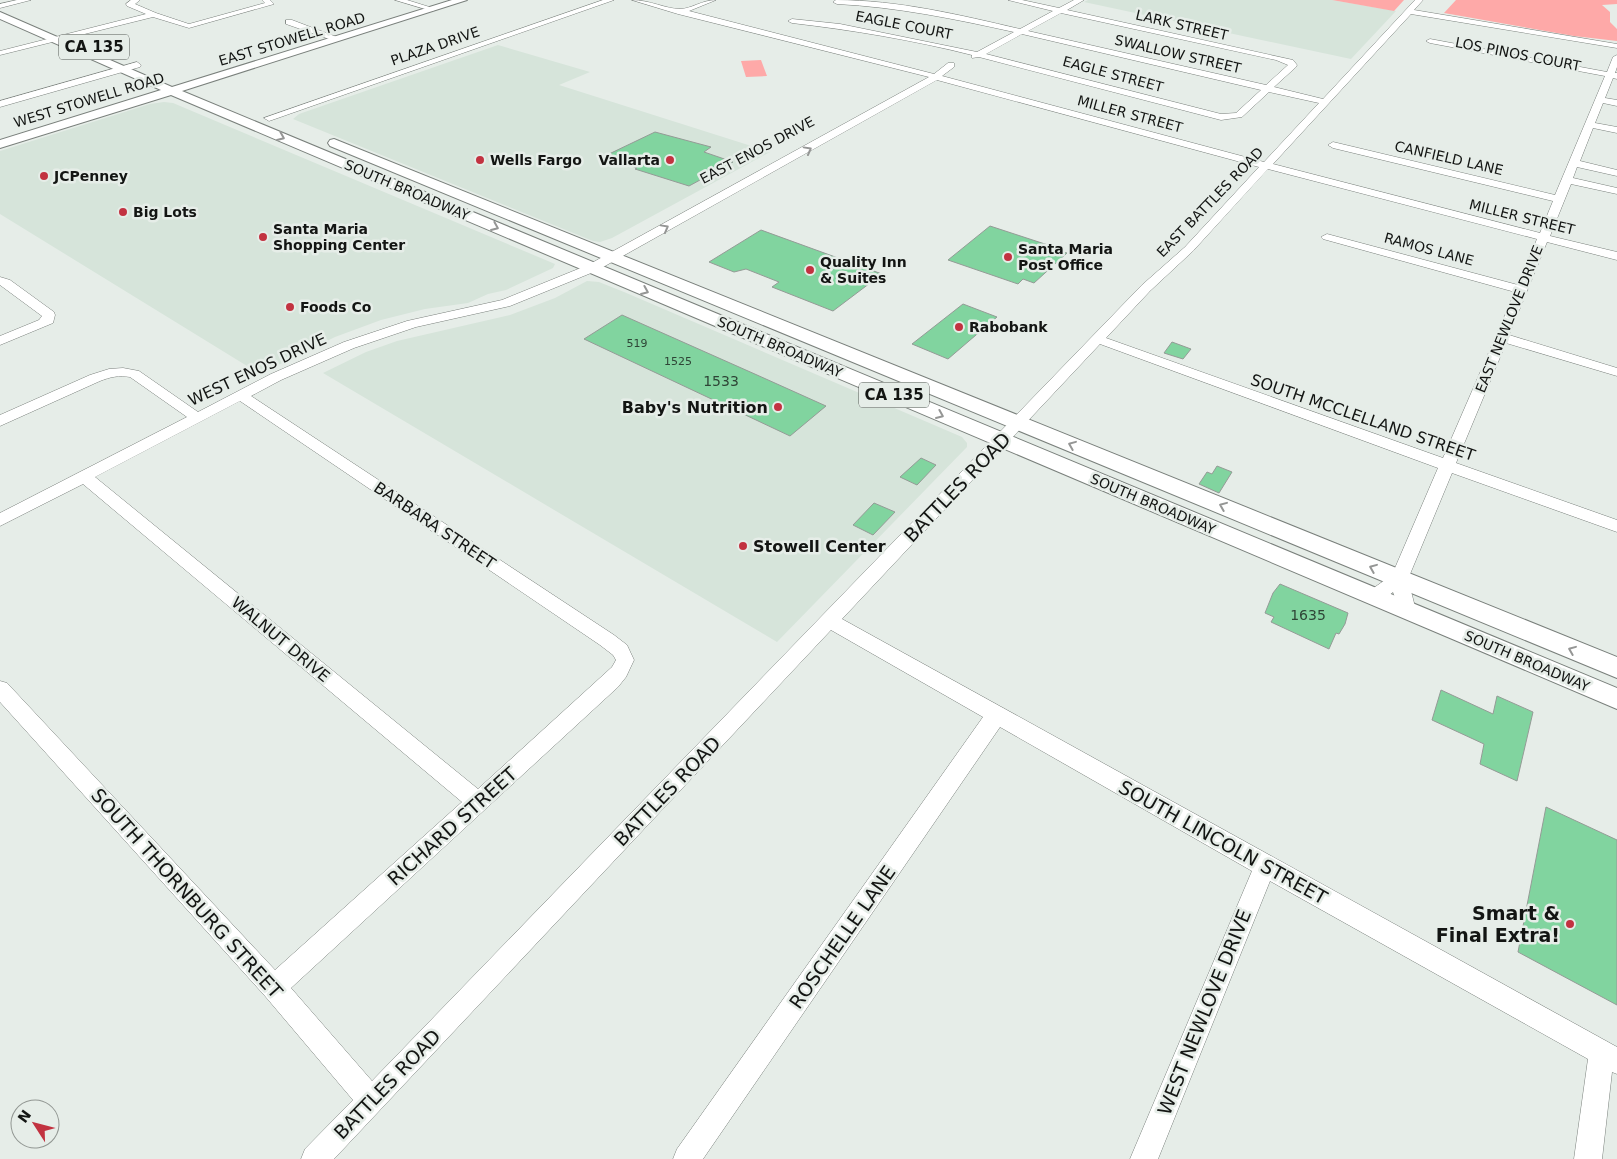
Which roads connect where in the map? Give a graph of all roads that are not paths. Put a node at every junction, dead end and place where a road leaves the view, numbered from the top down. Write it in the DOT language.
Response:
graph roads {
  1 [pos="27,0"];
  2 [pos="136,0"];
  3 [pos="266,0"];
  4 [pos="399,0"];
  5 [pos="462,0"];
  6 [pos="610,0"];
  7 [pos="636,0"];
  8 [pos="655,0"];
  9 [pos="712,0"];
  10 [pos="1012,0"];
  11 [pos="1080,0"];
  12 [pos="1419,0"];
  13 [pos="838,2"];
  14 [pos="432,9"];
  15 [pos="1,10"];
  16 [pos="686,10"];
  17 [pos="1062,10"];
  18 [pos="1409,10"];
  19 [pos="153,15"];
  20 [pos="792,21"];
  21 [pos="289,22"];
  22 [pos="1024,31"];
  23 [pos="70,37"];
  24 [pos="56,39"];
  25 [pos="338,39"];
  26 [pos="1430,41"];
  27 [pos="1617,46"];
  28 [pos="0,53"];
  29 [pos="980,54"];
  30 [pos="1617,57"];
  31 [pos="137,65"];
  32 [pos="123,69"];
  33 [pos="945,69"];
  34 [pos="1607,79"];
  35 [pos="180,88"];
  36 [pos="1268,89"];
  37 [pos="1599,100"];
  38 [pos="1326,102"];
  39 [pos="1617,103"];
  40 [pos="0,104"];
  41 [pos="270,118"];
  42 [pos="1590,125"];
  43 [pos="1617,130"];
  44 [pos="0,144"];
  45 [pos="1333,145"];
  46 [pos="1268,163"];
  47 [pos="1574,163"];
  48 [pos="1617,173"];
  49 [pos="1567,180"];
  50 [pos="1617,192"];
  51 [pos="1559,198"];
  52 [pos="658,219"];
  53 [pos="1544,235"];
  54 [pos="1327,237"];
  55 [pos="1617,249"];
  56 [pos="608,251"];
  57 [pos="1617,256"];
  58 [pos="585,265"];
  59 [pos="0,281"];
  60 [pos="1522,290"];
  61 [pos="1502,337"];
  62 [pos="1098,339"];
  63 [pos="0,341"];
  64 [pos="1617,372"];
  65 [pos="240,395"];
  66 [pos="196,417"];
  67 [pos="0,421"];
  68 [pos="1019,423"];
  69 [pos="1001,441"];
  70 [pos="1448,465"];
  71 [pos="84,476"];
  72 [pos="0,520"];
  73 [pos="1617,526"];
  74 [pos="1399,579"];
  75 [pos="1374,597"];
  76 [pos="1407,611"];
  77 [pos="830,621"];
  78 [pos="624,660"];
  79 [pos="1617,668"];
  80 [pos="0,689"];
  81 [pos="1617,699"];
  82 [pos="997,714"];
  83 [pos="478,802"];
  84 [pos="1264,866"];
  85 [pos="274,987"];
  86 [pos="1609,1057"];
  87 [pos="371,1100"];
  88 [pos="315,1159"];
  89 [pos="687,1159"];
  90 [pos="1144,1159"];
  91 [pos="1588,1159"];
  1 -- 15 [label="street"];
  2 -- 19 [label="street"];
  3 -- 19 [label="street"];
  4 -- 14 [label="street"];
  5 -- 14 [label="main road, EAST STOWELL ROAD"];
  6 -- 41 [label="street, PLAZA DRIVE"];
  7 -- 16 [label="street, MILLER STREET"];
  8 -- 16 [label="street, MILLER STREET"];
  9 -- 16 [label="street"];
  10 -- 17 [label="street, LARK STREET"];
  11 -- 17 [label="street, EAST ENOS DRIVE"];
  12 -- 18 [label="street, EAST BATTLES ROAD"];
  13 -- 22 [label="street, SWALLOW STREET"];
  14 -- 25 [label="main road, EAST STOWELL ROAD"];
  15 -- 23 [label="main road, SOUTH BROADWAY / CA 135"];
  15 -- 24 [label="main road, SOUTH BROADWAY / CA 135"];
  16 -- 33 [label="street, MILLER STREET"];
  17 -- 22 [label="street, EAST ENOS DRIVE"];
  17 -- 36 [label="street, LARK STREET"];
  18 -- 27 [label="street"];
  18 -- 38 [label="street, EAST BATTLES ROAD"];
  19 -- 23 [label="street"];
  20 -- 29 [label="street, EAGLE COURT"];
  21 -- 25 [label="street"];
  22 -- 29 [label="street, EAST ENOS DRIVE"];
  22 -- 36 [label="street, SWALLOW STREET"];
  23 -- 24 [label="street"];
  23 -- 31 [label="main road, SOUTH BROADWAY / CA 135"];
  24 -- 28 [label="street"];
  24 -- 32 [label="main road, SOUTH BROADWAY / CA 135"];
  25 -- 35 [label="main road, EAST STOWELL ROAD"];
  26 -- 34 [label="street"];
  29 -- 33 [label="street, EAST ENOS DRIVE"];
  29 -- 36 [label="street, EAGLE STREET"];
  30 -- 34 [label="street, EAST NEWLOVE DRIVE"];
  31 -- 32 [label="street"];
  31 -- 35 [label="main road, SOUTH BROADWAY / CA 135"];
  32 -- 35 [label="main road, SOUTH BROADWAY / CA 135"];
  32 -- 40 [label="street"];
  33 -- 46 [label="street, MILLER STREET"];
  33 -- 52 [label="street, EAST ENOS DRIVE"];
  56 -- 33 [label="street, EAST ENOS DRIVE, one-way"];
  34 -- 37 [label="street, EAST NEWLOVE DRIVE"];
  35 -- 41 [label="main road, SOUTH BROADWAY / CA 135"];
  35 -- 44 [label="main road, WEST STOWELL ROAD"];
  35 -- 58 [label="main road, SOUTH BROADWAY / CA 135, one-way"];
  36 -- 38 [label="street, SWALLOW STREET"];
  37 -- 39 [label="street"];
  37 -- 42 [label="street, EAST NEWLOVE DRIVE"];
  38 -- 46 [label="street, EAST BATTLES ROAD"];
  41 -- 56 [label="main road, SOUTH BROADWAY / CA 135"];
  42 -- 43 [label="street"];
  42 -- 47 [label="street, EAST NEWLOVE DRIVE"];
  45 -- 51 [label="street, CANFIELD LANE"];
  46 -- 53 [label="street, MILLER STREET"];
  46 -- 62 [label="street, EAST BATTLES ROAD"];
  47 -- 48 [label="street"];
  47 -- 49 [label="street, EAST NEWLOVE DRIVE"];
  49 -- 50 [label="street"];
  49 -- 51 [label="street, EAST NEWLOVE DRIVE"];
  51 -- 53 [label="street, EAST NEWLOVE DRIVE"];
  53 -- 55 [label="street, MILLER STREET"];
  53 -- 57 [label="street, MILLER STREET"];
  53 -- 60 [label="street, EAST NEWLOVE DRIVE"];
  54 -- 60 [label="street, RAMOS LANE"];
  56 -- 58 [label="street, EAST ENOS DRIVE"];
  56 -- 58 [label="street, EAST ENOS DRIVE"];
  56 -- 68 [label="main road, SOUTH BROADWAY / CA 135"];
  58 -- 65 [label="street, WEST ENOS DRIVE"];
  58 -- 69 [label="main road, SOUTH BROADWAY / CA 135, one-way"];
  59 -- 63 [label="street"];
  60 -- 61 [label="street, EAST NEWLOVE DRIVE"];
  61 -- 64 [label="street"];
  61 -- 70 [label="street, EAST NEWLOVE DRIVE"];
  62 -- 68 [label="street, EAST BATTLES ROAD"];
  62 -- 70 [label="street, SOUTH MCCLELLAND STREET"];
  65 -- 66 [label="street, WEST ENOS DRIVE"];
  65 -- 78 [label="street, BARBARA STREET"];
  66 -- 67 [label="street"];
  66 -- 71 [label="street, WEST ENOS DRIVE"];
  68 -- 69 [label="street, BATTLES ROAD"];
  74 -- 68 [label="main road, SOUTH BROADWAY / CA 135, one-way"];
  69 -- 75 [label="main road, SOUTH BROADWAY / CA 135"];
  69 -- 77 [label="street, BATTLES ROAD"];
  70 -- 73 [label="street, SOUTH MCCLELLAND STREET"];
  70 -- 74 [label="street, EAST NEWLOVE DRIVE"];
  71 -- 72 [label="street, WEST ENOS DRIVE"];
  71 -- 83 [label="street, WALNUT DRIVE"];
  74 -- 75 [label="street"];
  74 -- 76 [label="street"];
  79 -- 74 [label="main road, SOUTH BROADWAY / CA 135, one-way"];
  75 -- 76 [label="main road, SOUTH BROADWAY / CA 135"];
  76 -- 81 [label="main road, SOUTH BROADWAY / CA 135"];
  77 -- 82 [label="street, SOUTH LINCOLN STREET"];
  77 -- 87 [label="street, BATTLES ROAD"];
  78 -- 83 [label="street, RICHARD STREET"];
  80 -- 85 [label="street, SOUTH THORNBURG STREET"];
  82 -- 84 [label="street, SOUTH LINCOLN STREET"];
  82 -- 89 [label="street, ROSCHELLE LANE"];
  83 -- 85 [label="street, RICHARD STREET"];
  84 -- 86 [label="street, SOUTH LINCOLN STREET"];
  84 -- 90 [label="street, WEST NEWLOVE DRIVE"];
  85 -- 87 [label="street, SOUTH THORNBURG STREET"];
  86 -- 91 [label="street"];
  87 -- 88 [label="street, BATTLES ROAD"];
}
